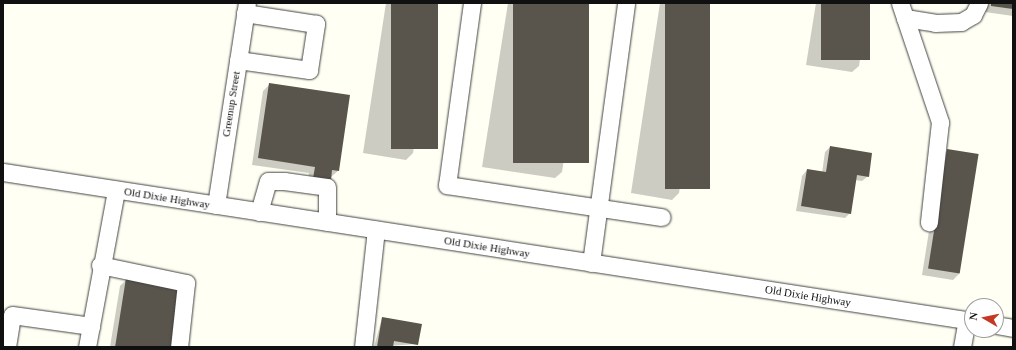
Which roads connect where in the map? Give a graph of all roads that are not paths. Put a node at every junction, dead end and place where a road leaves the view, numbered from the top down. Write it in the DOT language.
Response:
graph roads {
  1 [pos="472,3"];
  2 [pos="626,3"];
  3 [pos="979,3"];
  4 [pos="246,8"];
  5 [pos="902,10"];
  6 [pos="238,60"];
  7 [pos="3,172"];
  8 [pos="116,190"];
  9 [pos="216,205"];
  10 [pos="598,208"];
  11 [pos="259,212"];
  12 [pos="662,217"];
  13 [pos="327,222"];
  14 [pos="929,222"];
  15 [pos="376,230"];
  16 [pos="592,263"];
  17 [pos="100,264"];
  18 [pos="964,320"];
  19 [pos="91,326"];
  20 [pos="7,347"];
  21 [pos="87,347"];
  22 [pos="179,347"];
  23 [pos="363,347"];
  1 -- 10 [label="street"];
  2 -- 10 [label="street"];
  3 -- 5 [label="street"];
  4 -- 6 [label="street, Greenup Street"];
  4 -- 6 [label="street"];
  5 -- 14 [label="street"];
  6 -- 9 [label="street, Greenup Street"];
  7 -- 8 [label="street, Old Dixie Highway"];
  8 -- 9 [label="street, Old Dixie Highway"];
  8 -- 17 [label="street"];
  9 -- 11 [label="street, Old Dixie Highway"];
  10 -- 12 [label="street"];
  10 -- 16 [label="street"];
  11 -- 13 [label="street, Old Dixie Highway"];
  11 -- 13 [label="street"];
  13 -- 15 [label="street, Old Dixie Highway"];
  15 -- 16 [label="street, Old Dixie Highway"];
  15 -- 23 [label="street"];
  16 -- 18 [label="street, Old Dixie Highway"];
  17 -- 19 [label="street"];
  17 -- 22 [label="street"];
  19 -- 20 [label="street"];
  19 -- 21 [label="street"];
}
